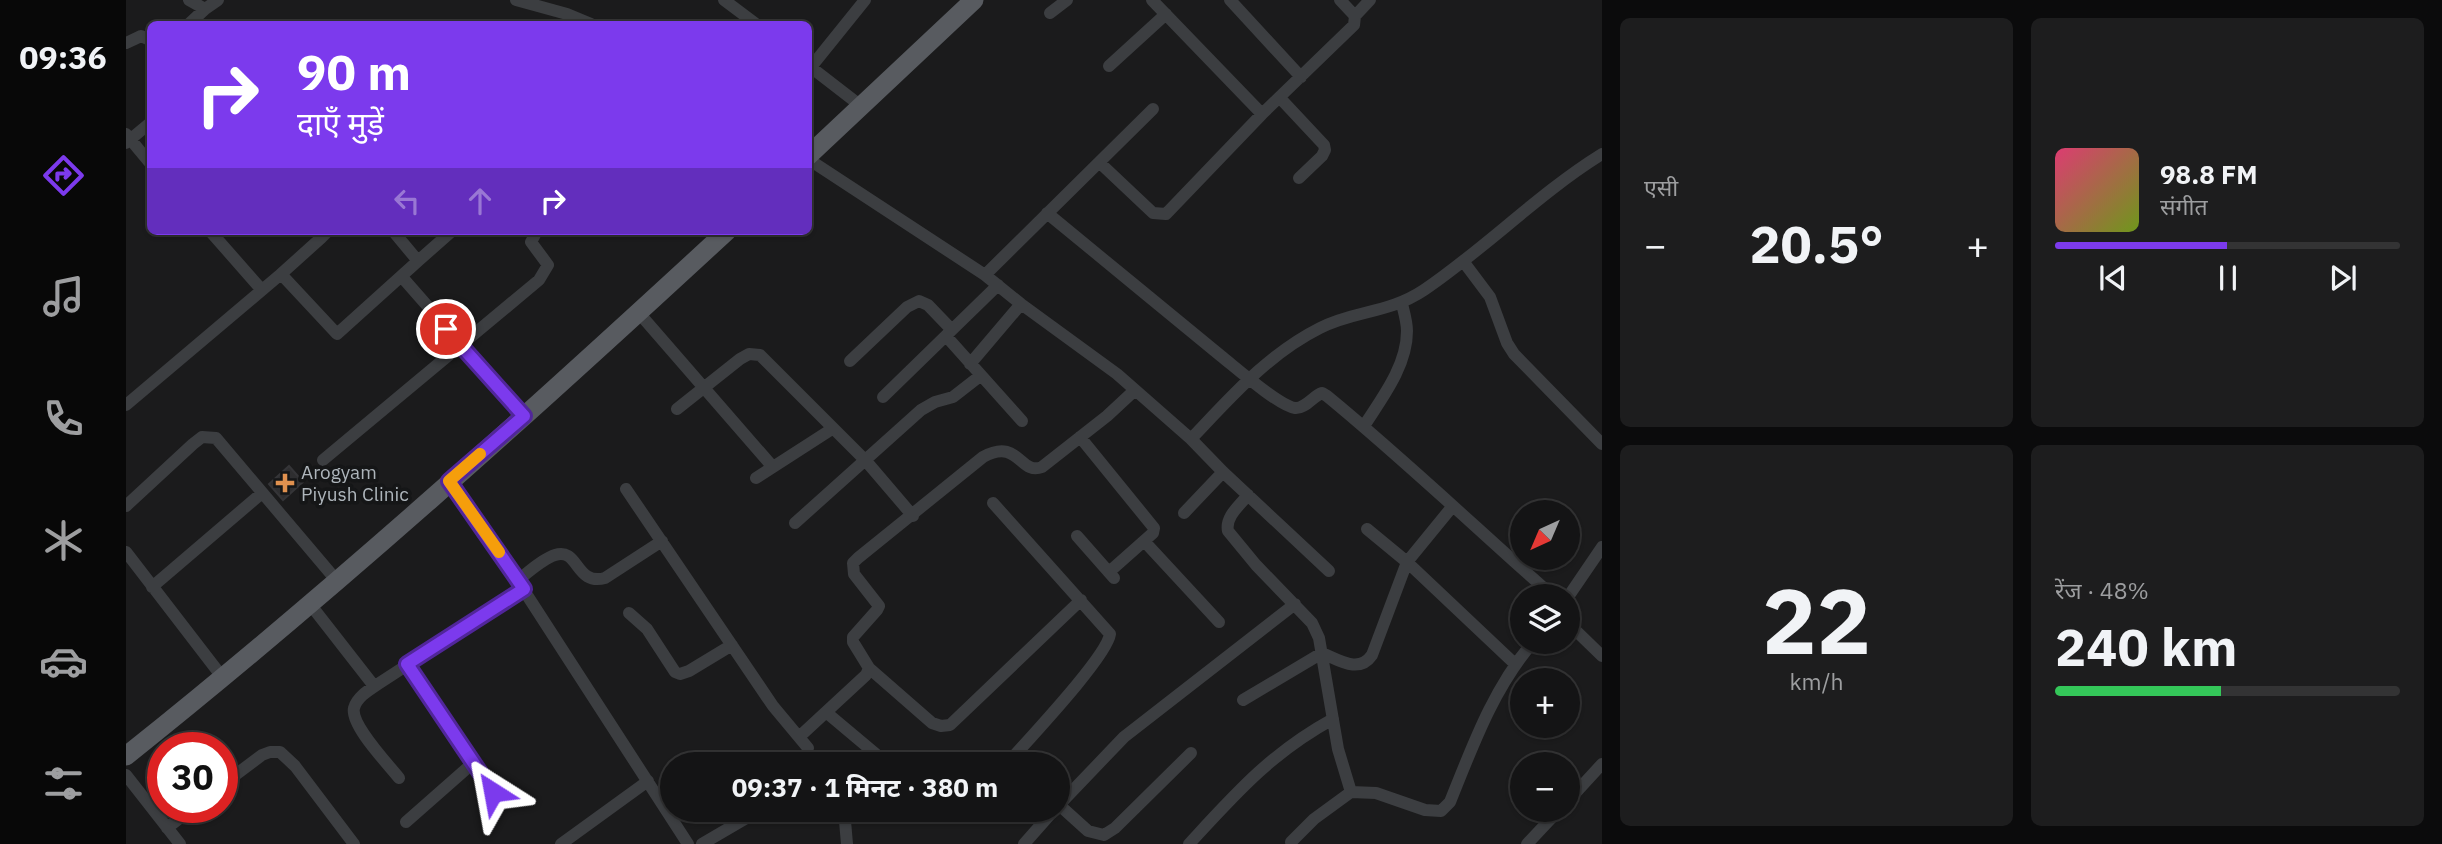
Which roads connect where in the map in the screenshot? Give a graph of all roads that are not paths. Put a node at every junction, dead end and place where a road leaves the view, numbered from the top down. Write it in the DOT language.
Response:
graph roads {
  1 [pos="189,0"];
  2 [pos="218,0"];
  3 [pos="521,0"];
  4 [pos="724,0"];
  5 [pos="865,0"];
  6 [pos="974,0"];
  7 [pos="1067,0"];
  8 [pos="1152,0"];
  9 [pos="1230,0"];
  10 [pos="1340,0"];
  11 [pos="1370,0"];
  12 [pos="205,9"];
  13 [pos="1050,13"];
  14 [pos="1166,14"];
  15 [pos="1354,16"];
  16 [pos="192,21"];
  17 [pos="584,21"];
  18 [pos="752,21"];
  19 [pos="147,39"];
  20 [pos="126,43"];
  21 [pos="812,64"];
  22 [pos="1109,66"];
  23 [pos="812,68"];
  24 [pos="1301,77"];
  25 [pos="1280,98"];
  26 [pos="861,106"];
  27 [pos="1153,109"];
  28 [pos="1262,114"];
  29 [pos="147,125"];
  30 [pos="127,139"];
  31 [pos="812,154"];
  32 [pos="1602,154"];
  33 [pos="147,160"];
  34 [pos="812,161"];
  35 [pos="1100,163"];
  36 [pos="1299,178"];
  37 [pos="1047,213"];
  38 [pos="214,235"];
  39 [pos="319,235"];
  40 [pos="396,235"];
  41 [pos="447,235"];
  42 [pos="535,235"];
  43 [pos="723,235"];
  44 [pos="418,261"];
  45 [pos="1463,261"];
  46 [pos="281,274"];
  47 [pos="985,275"];
  48 [pos="402,277"];
  49 [pos="998,285"];
  50 [pos="261,289"];
  51 [pos="1021,304"];
  52 [pos="1402,304"];
  53 [pos="639,313"];
  54 [pos="949,333"];
  55 [pos="461,346"];
  56 [pos="850,361"];
  57 [pos="970,364"];
  58 [pos="980,376"];
  59 [pos="1249,379"];
  60 [pos="705,387"];
  61 [pos="1135,390"];
  62 [pos="883,397"];
  63 [pos="126,405"];
  64 [pos="677,409"];
  65 [pos="524,416"];
  66 [pos="1022,421"];
  67 [pos="1364,426"];
  68 [pos="832,429"];
  69 [pos="1080,437"];
  70 [pos="1191,439"];
  71 [pos="1602,444"];
  72 [pos="323,460"];
  73 [pos="866,461"];
  74 [pos="772,466"];
  75 [pos="1223,472"];
  76 [pos="756,478"];
  77 [pos="449,481"];
  78 [pos="626,489"];
  79 [pos="262,493"];
  80 [pos="1248,495"];
  81 [pos="993,503"];
  82 [pos="126,506"];
  83 [pos="1451,507"];
  84 [pos="1184,513"];
  85 [pos="912,516"];
  86 [pos="795,523"];
  87 [pos="1367,529"];
  88 [pos="1077,536"];
  89 [pos="662,541"];
  90 [pos="1144,541"];
  91 [pos="1602,547"];
  92 [pos="126,552"];
  93 [pos="1407,562"];
  94 [pos="1329,571"];
  95 [pos="337,581"];
  96 [pos="521,584"];
  97 [pos="1539,584"];
  98 [pos="1577,584"];
  99 [pos="152,587"];
  100 [pos="1081,600"];
  101 [pos="310,604"];
  102 [pos="1294,604"];
  103 [pos="629,613"];
  104 [pos="1219,622"];
  105 [pos="1580,634"];
  106 [pos="732,645"];
  107 [pos="1322,653"];
  108 [pos="1523,654"];
  109 [pos="1602,656"];
  110 [pos="407,664"];
  111 [pos="1515,664"];
  112 [pos="869,668"];
  113 [pos="223,678"];
  114 [pos="374,686"];
  115 [pos="1243,700"];
  116 [pos="827,713"];
  117 [pos="1333,719"];
  118 [pos="799,737"];
  119 [pos="808,748"];
  120 [pos="874,752"];
  121 [pos="1020,752"];
  122 [pos="1191,753"];
  123 [pos="126,756"];
  124 [pos="473,763"];
  125 [pos="1602,764"];
  126 [pos="238,773"];
  127 [pos="126,775"];
  128 [pos="399,778"];
  129 [pos="648,781"];
  130 [pos="1580,788"];
  131 [pos="493,792"];
  132 [pos="1350,792"];
  133 [pos="1070,793"];
  134 [pos="1070,816"];
  135 [pos="406,822"];
  136 [pos="740,822"];
  137 [pos="845,822"];
  138 [pos="1043,822"];
  139 [pos="1548,822"];
  140 [pos="173,823"];
  141 [pos="167,828"];
  142 [pos="348,842"];
  143 [pos="1292,842"];
  144 [pos="180,844"];
  145 [pos="561,844"];
  146 [pos="688,844"];
  147 [pos="702,844"];
  148 [pos="847,844"];
  149 [pos="1024,844"];
  150 [pos="1189,844"];
  151 [pos="1527,844"];
  1 -- 12 [label="street"];
  2 -- 12 [label="street"];
  3 -- 17 [label="street"];
  4 -- 18 [label="street"];
  5 -- 21 [label="street"];
  6 -- 26 [label="main road"];
  7 -- 13 [label="street"];
  8 -- 14 [label="street"];
  9 -- 24 [label="street"];
  10 -- 15 [label="street"];
  11 -- 15 [label="street"];
  12 -- 16 [label="street"];
  14 -- 22 [label="street"];
  14 -- 28 [label="street"];
  15 -- 24 [label="street"];
  19 -- 20 [label="street"];
  23 -- 26 [label="street"];
  24 -- 25 [label="street"];
  25 -- 28 [label="street"];
  25 -- 36 [label="street"];
  26 -- 31 [label="main road"];
  27 -- 35 [label="street"];
  28 -- 35 [label="street"];
  29 -- 30 [label="street"];
  30 -- 33 [label="street"];
  32 -- 45 [label="street"];
  34 -- 47 [label="street"];
  35 -- 37 [label="street"];
  37 -- 47 [label="street"];
  37 -- 59 [label="street"];
  38 -- 50 [label="street"];
  39 -- 46 [label="street"];
  40 -- 44 [label="street"];
  41 -- 44 [label="street"];
  42 -- 55 [label="street"];
  43 -- 53 [label="main road"];
  44 -- 48 [label="street"];
  45 -- 52 [label="street"];
  45 -- 71 [label="street"];
  46 -- 48 [label="street"];
  46 -- 50 [label="street"];
  47 -- 49 [label="street"];
  48 -- 55 [label="street"];
  49 -- 51 [label="street"];
  49 -- 54 [label="street"];
  50 -- 63 [label="street"];
  51 -- 57 [label="street"];
  51 -- 61 [label="street"];
  52 -- 59 [label="street"];
  52 -- 67 [label="street"];
  53 -- 60 [label="street"];
  53 -- 65 [label="main road"];
  54 -- 56 [label="street"];
  54 -- 57 [label="street"];
  54 -- 62 [label="street"];
  55 -- 65 [label="street"];
  55 -- 72 [label="street"];
  57 -- 58 [label="street"];
  58 -- 66 [label="street"];
  58 -- 73 [label="street"];
  59 -- 67 [label="street"];
  59 -- 70 [label="street"];
  60 -- 64 [label="street"];
  60 -- 68 [label="street"];
  60 -- 74 [label="street"];
  61 -- 69 [label="street"];
  61 -- 70 [label="street"];
  65 -- 77 [label="main road"];
  67 -- 83 [label="street"];
  68 -- 73 [label="street"];
  68 -- 74 [label="street"];
  69 -- 85 [label="street"];
  69 -- 90 [label="street"];
  70 -- 75 [label="street"];
  73 -- 85 [label="street"];
  73 -- 86 [label="street"];
  74 -- 76 [label="street"];
  75 -- 80 [label="street"];
  75 -- 84 [label="street"];
  77 -- 95 [label="main road"];
  77 -- 96 [label="street"];
  78 -- 89 [label="street"];
  79 -- 82 [label="street"];
  79 -- 95 [label="street"];
  79 -- 99 [label="street"];
  80 -- 94 [label="street"];
  80 -- 102 [label="street"];
  81 -- 100 [label="street"];
  83 -- 93 [label="street"];
  83 -- 97 [label="street"];
  85 -- 112 [label="street"];
  87 -- 93 [label="street"];
  88 -- 90 [label="street"];
  89 -- 96 [label="street"];
  89 -- 106 [label="street"];
  90 -- 104 [label="street"];
  91 -- 98 [label="street"];
  92 -- 99 [label="street"];
  93 -- 107 [label="street"];
  93 -- 111 [label="street"];
  95 -- 101 [label="main road"];
  96 -- 110 [label="street"];
  96 -- 129 [label="street"];
  99 -- 113 [label="street"];
  100 -- 112 [label="street"];
  100 -- 121 [label="street"];
  101 -- 113 [label="main road"];
  101 -- 114 [label="street"];
  102 -- 107 [label="street"];
  102 -- 133 [label="street"];
  103 -- 106 [label="street"];
  105 -- 109 [label="street"];
  106 -- 118 [label="street"];
  107 -- 115 [label="street"];
  107 -- 117 [label="street"];
  108 -- 111 [label="street"];
  110 -- 114 [label="street"];
  110 -- 124 [label="street"];
  111 -- 132 [label="street"];
  112 -- 116 [label="street"];
  113 -- 123 [label="main road"];
  114 -- 128 [label="street"];
  116 -- 118 [label="street"];
  116 -- 120 [label="street"];
  117 -- 132 [label="street"];
  117 -- 150 [label="street"];
  118 -- 119 [label="street"];
  122 -- 134 [label="street"];
  124 -- 131 [label="street"];
  124 -- 135 [label="street"];
  125 -- 130 [label="street"];
  126 -- 142 [label="street"];
  127 -- 141 [label="street"];
  129 -- 145 [label="street"];
  129 -- 146 [label="street"];
  132 -- 143 [label="street"];
  136 -- 147 [label="street"];
  137 -- 148 [label="street"];
  138 -- 149 [label="street"];
  139 -- 151 [label="street"];
  140 -- 141 [label="street"];
  141 -- 144 [label="street"];
}
